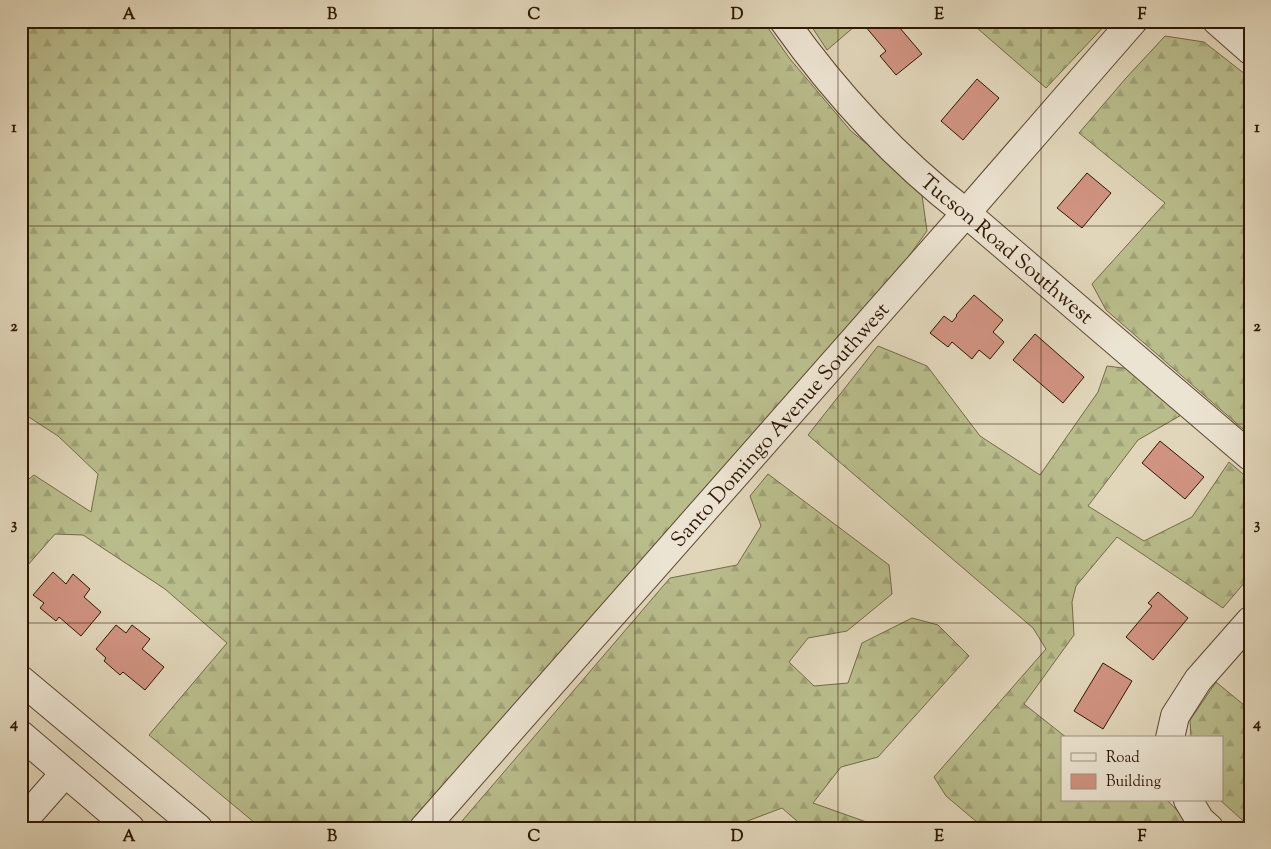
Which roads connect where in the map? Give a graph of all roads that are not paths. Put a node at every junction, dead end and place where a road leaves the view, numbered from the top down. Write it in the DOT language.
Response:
graph roads {
  1 [pos="784,21"];
  2 [pos="1133,21"];
  3 [pos="1216,21"];
  4 [pos="1250,50"];
  5 [pos="966,213"];
  6 [pos="1250,456"];
  7 [pos="1250,621"];
  8 [pos="21,680"];
  9 [pos="21,735"];
  10 [pos="1170,736"];
  11 [pos="64,773"];
  12 [pos="1189,802"];
  13 [pos="21,823"];
  14 [pos="130,828"];
  15 [pos="198,828"];
  16 [pos="424,828"];
  17 [pos="1209,828"];
  1 -- 5 [label="street, Tucson Road Southwest"];
  2 -- 5 [label="street, Santo Domingo Avenue Southwest"];
  3 -- 4 [label="street"];
  5 -- 6 [label="street, Tucson Road Southwest"];
  5 -- 16 [label="street, Santo Domingo Avenue Southwest"];
  7 -- 10 [label="street"];
  8 -- 15 [label="street"];
  9 -- 11 [label="street"];
  11 -- 13 [label="street"];
  11 -- 14 [label="street"];
  12 -- 17 [label="street"];
}
